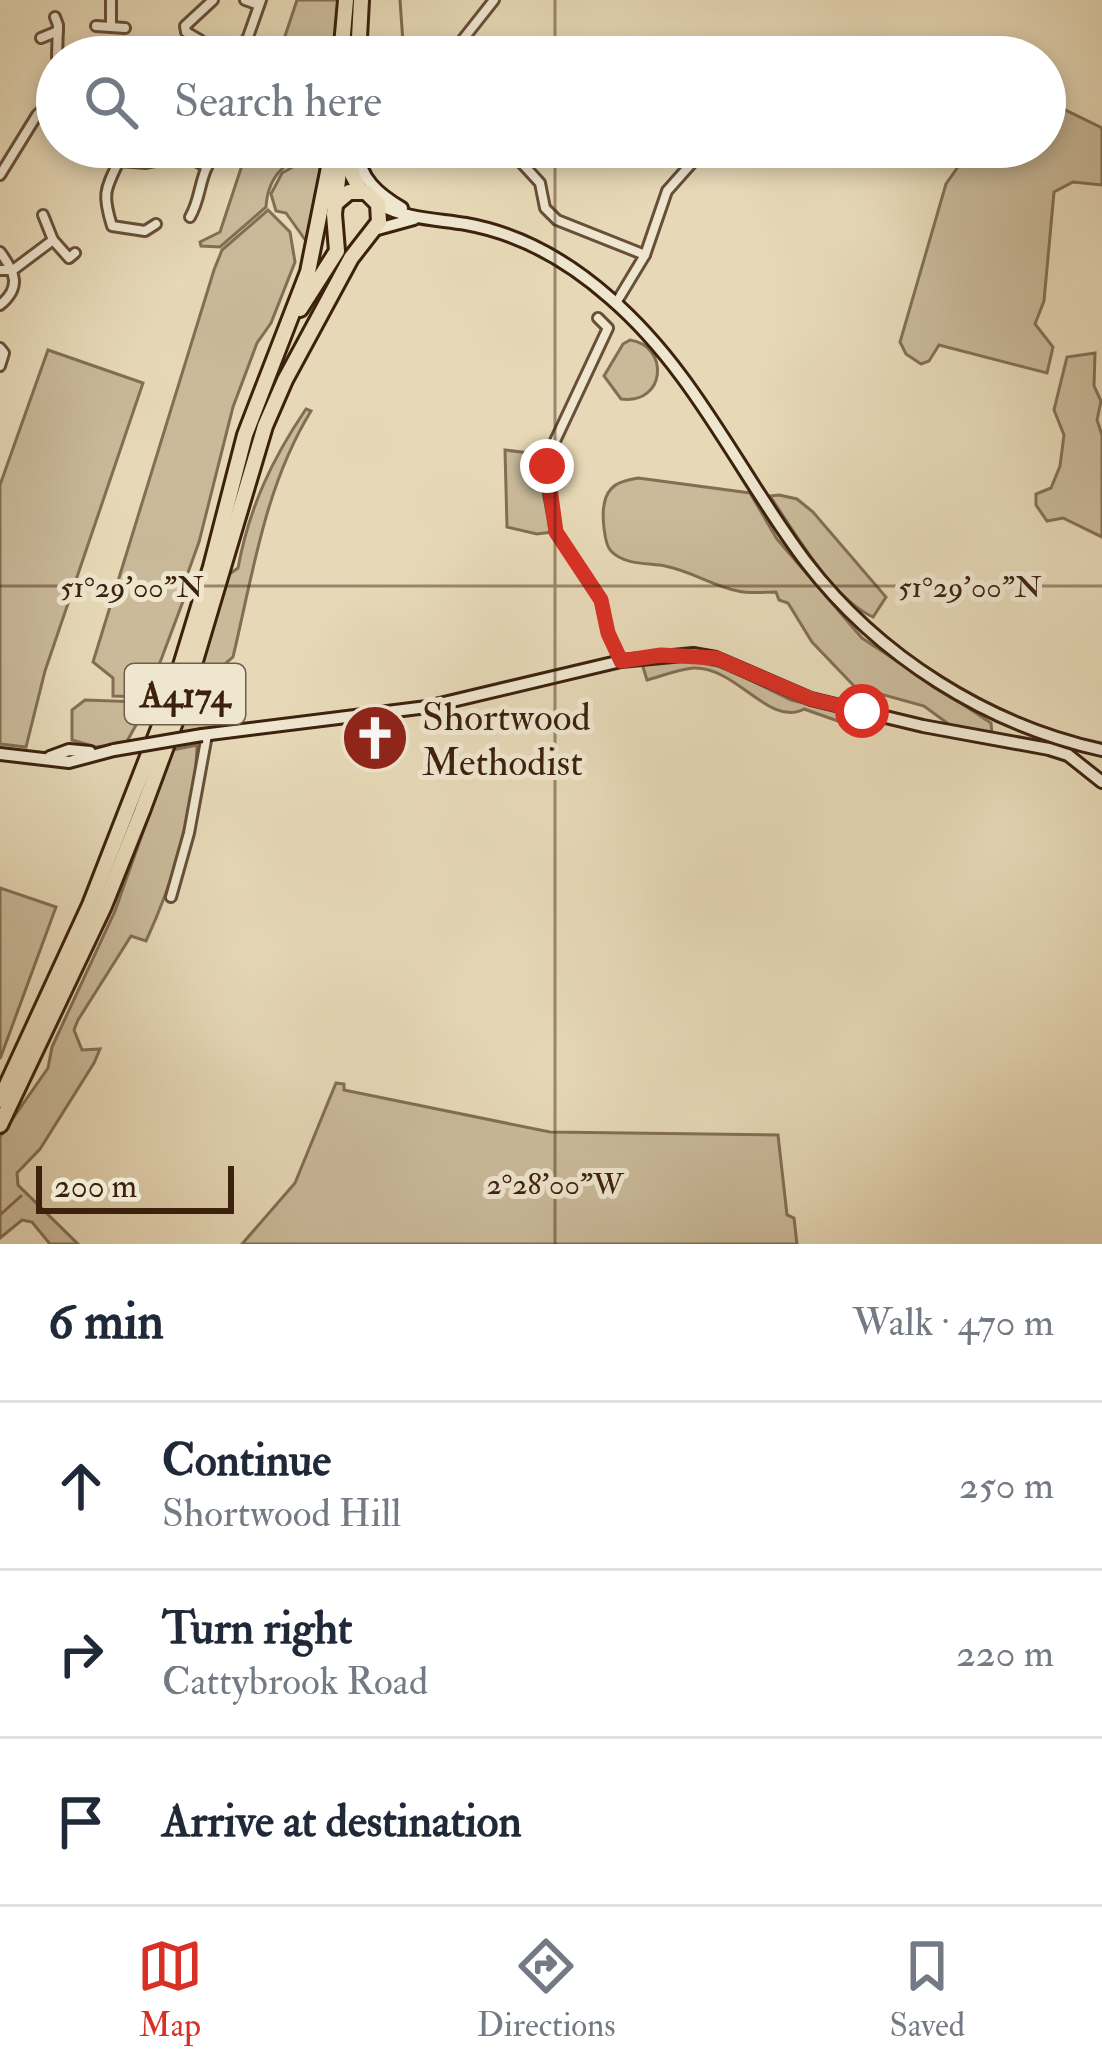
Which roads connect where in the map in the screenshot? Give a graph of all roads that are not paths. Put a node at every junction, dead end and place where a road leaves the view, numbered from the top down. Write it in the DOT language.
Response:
graph roads {
  1 [pos="111,0"];
  2 [pos="213,0"];
  3 [pos="245,0"];
  4 [pos="346,0"];
  5 [pos="361,0"];
  6 [pos="494,0"];
  7 [pos="260,3"];
  8 [pos="55,17"];
  9 [pos="96,26"];
  10 [pos="111,27"];
  11 [pos="125,28"];
  12 [pos="58,31"];
  13 [pos="46,36"];
  14 [pos="58,36"];
  15 [pos="193,36"];
  16 [pos="249,36"];
  17 [pos="344,36"];
  18 [pos="359,36"];
  19 [pos="466,36"];
  20 [pos="36,118"];
  21 [pos="112,168"];
  22 [pos="206,168"];
  23 [pos="333,168"];
  24 [pos="337,168"];
  25 [pos="353,168"];
  26 [pos="360,168"];
  27 [pos="527,168"];
  28 [pos="687,168"];
  29 [pos="1,174"];
  30 [pos="361,191"];
  31 [pos="336,203"];
  32 [pos="378,203"];
  33 [pos="43,214"];
  34 [pos="190,217"];
  35 [pos="417,218"];
  36 [pos="446,222"];
  37 [pos="156,224"];
  38 [pos="337,226"];
  39 [pos="372,231"];
  40 [pos="53,240"];
  41 [pos="0,252"];
  42 [pos="645,255"];
  43 [pos="69,258"];
  44 [pos="0,270"];
  45 [pos="13,270"];
  46 [pos="616,303"];
  47 [pos="0,305"];
  48 [pos="598,318"];
  49 [pos="280,338"];
  50 [pos="0,348"];
  51 [pos="0,365"];
  52 [pos="621,661"];
  53 [pos="205,735"];
  54 [pos="1102,749"];
  55 [pos="0,754"];
  56 [pos="1102,782"];
  57 [pos="171,897"];
  58 [pos="0,1100"];
  59 [pos="0,1125"];
  1 -- 10 [label="street"];
  2 -- 15 [label="street"];
  3 -- 7 [label="street"];
  4 -- 17 [label="highway"];
  5 -- 18 [label="highway"];
  6 -- 19 [label="street"];
  7 -- 16 [label="street"];
  8 -- 12 [label="street"];
  9 -- 10 [label="street"];
  10 -- 11 [label="street"];
  12 -- 13 [label="street"];
  12 -- 14 [label="street"];
  20 -- 29 [label="street"];
  21 -- 37 [label="street"];
  22 -- 34 [label="street"];
  23 -- 49 [label="highway"];
  24 -- 31 [label="highway"];
  25 -- 30 [label="highway"];
  26 -- 36 [label="main road"];
  27 -- 42 [label="street"];
  28 -- 42 [label="street"];
  30 -- 31 [label="highway"];
  30 -- 32 [label="highway"];
  31 -- 38 [label="highway"];
  32 -- 35 [label="main road"];
  32 -- 39 [label="highway"];
  33 -- 40 [label="street"];
  35 -- 36 [label="main road"];
  35 -- 39 [label="main road"];
  36 -- 46 [label="main road"];
  38 -- 39 [label="highway"];
  38 -- 49 [label="highway, A4174"];
  39 -- 59 [label="highway, A4174"];
  40 -- 43 [label="street"];
  40 -- 45 [label="street"];
  41 -- 45 [label="street"];
  42 -- 46 [label="street"];
  44 -- 45 [label="street"];
  45 -- 47 [label="street"];
  46 -- 54 [label="main road"];
  48 -- 52 [label="street"];
  49 -- 58 [label="highway, A4174"];
  50 -- 51 [label="street"];
  52 -- 53 [label="main road"];
  52 -- 56 [label="main road"];
  53 -- 55 [label="main road, bridge"];
  53 -- 57 [label="street"];
}
